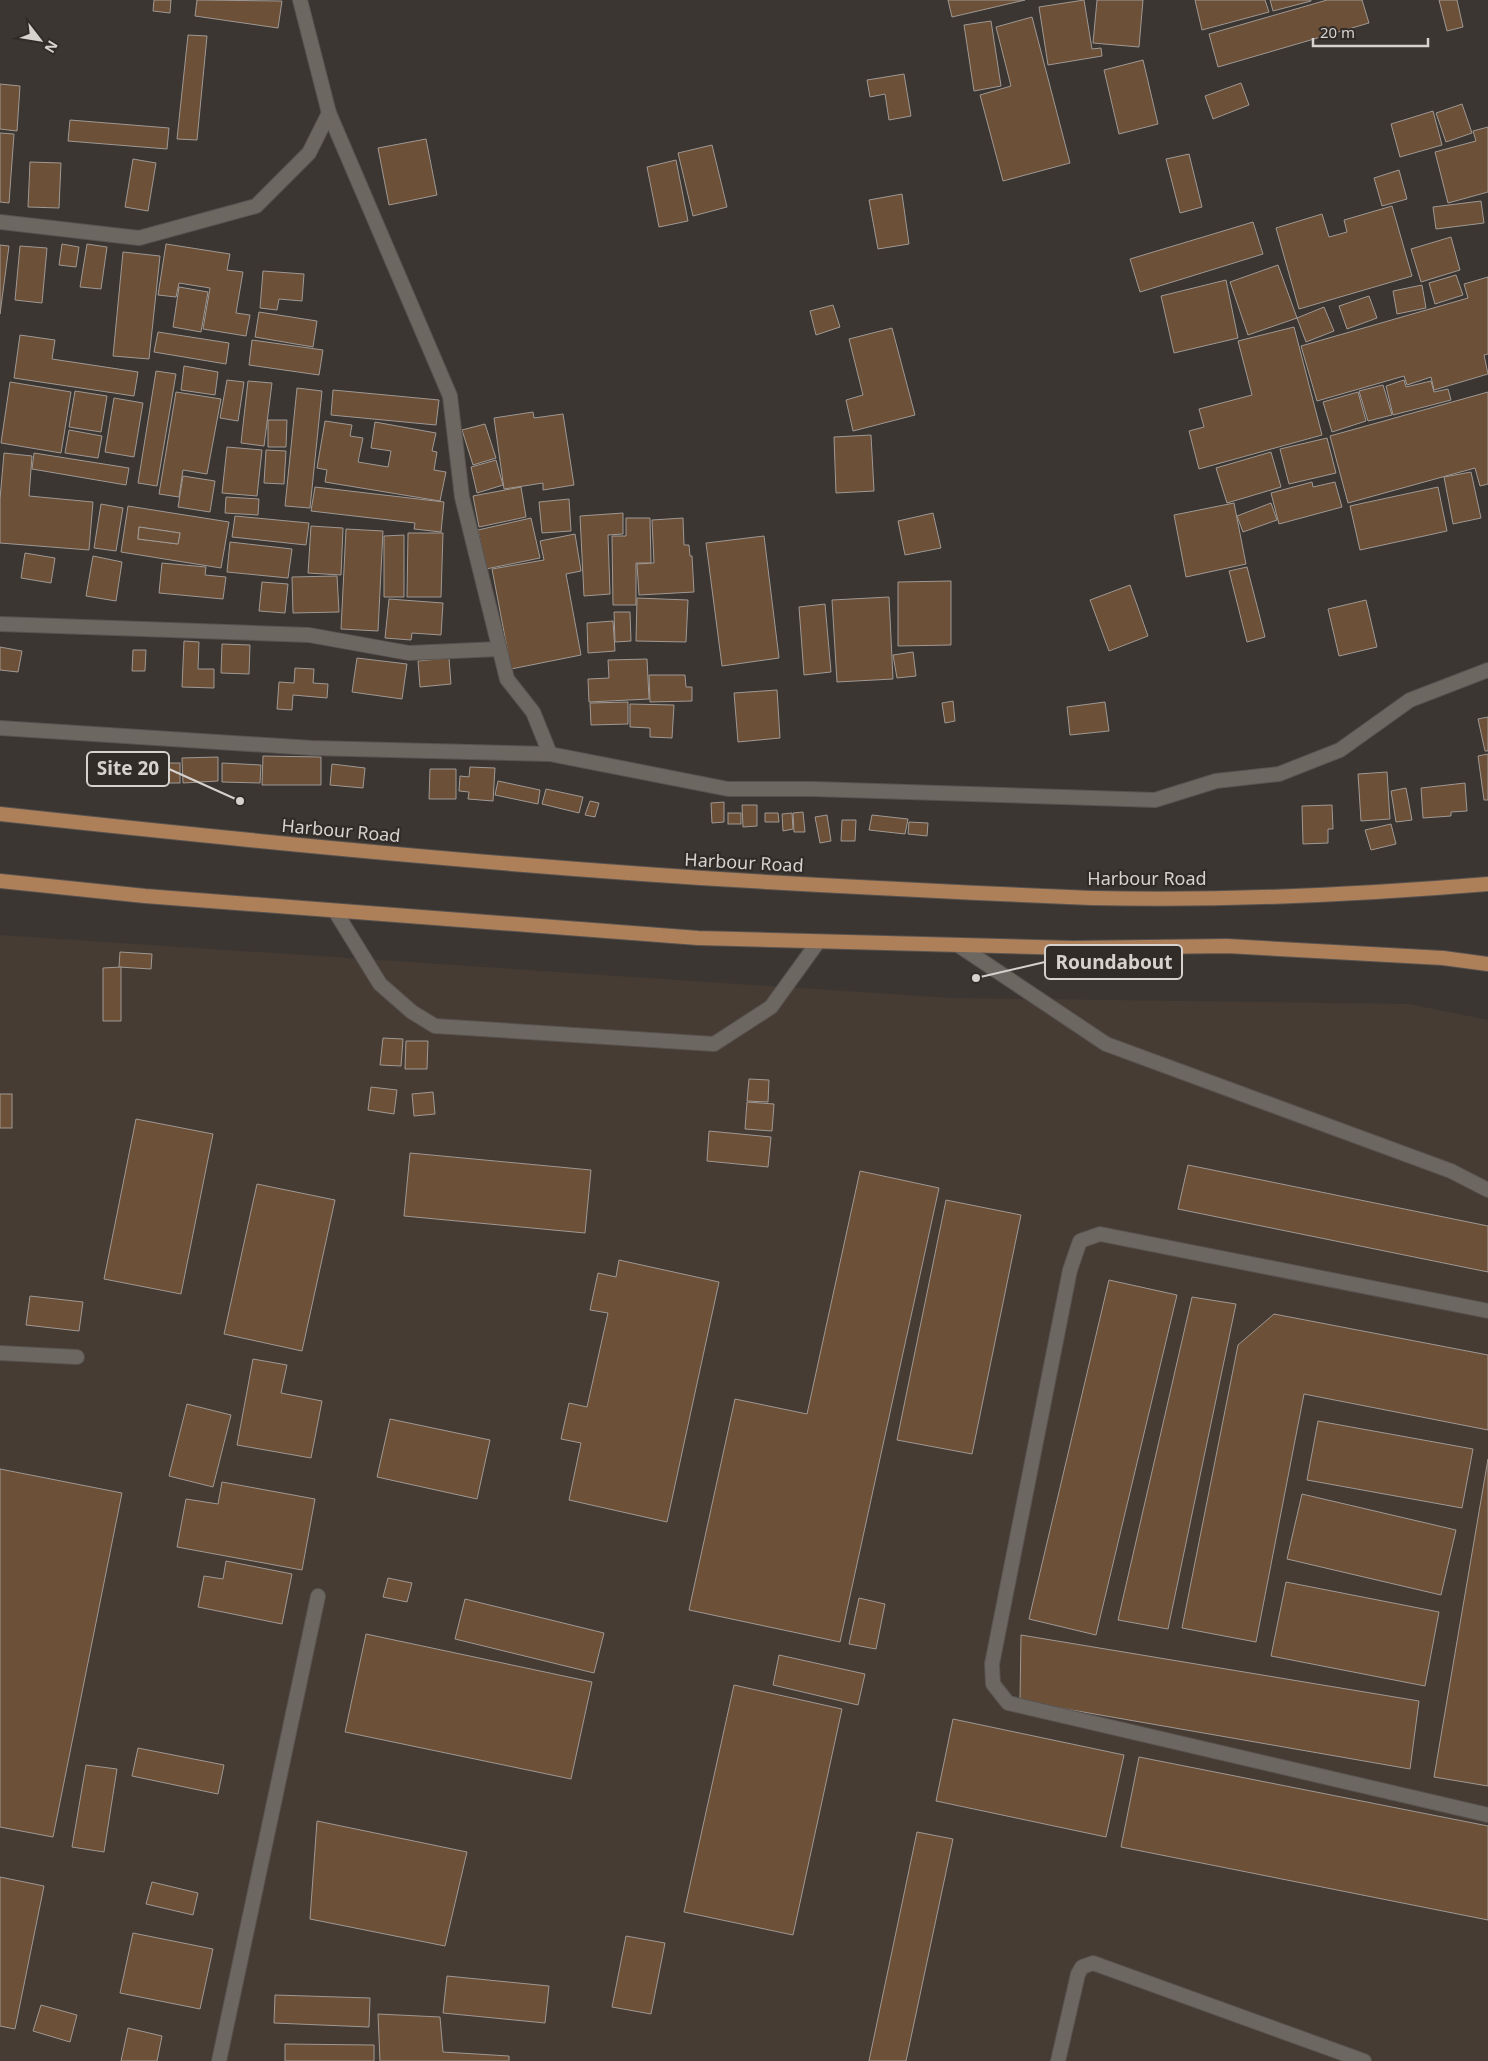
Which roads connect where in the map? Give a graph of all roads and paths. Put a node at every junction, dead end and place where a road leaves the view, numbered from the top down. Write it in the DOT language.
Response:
graph roads {
  1 [pos="300,0"];
  2 [pos="328,113"];
  3 [pos="0,222"];
  4 [pos="0,624"];
  5 [pos="499,649"];
  6 [pos="1488,670"];
  7 [pos="0,728"];
  8 [pos="550,754"];
  9 [pos="0,814"];
  10 [pos="0,881"];
  11 [pos="1488,884"];
  12 [pos="335,911"];
  13 [pos="818,942"];
  14 [pos="958,945"];
  15 [pos="1488,964"];
  16 [pos="1488,1190"];
  17 [pos="1488,1312"];
  18 [pos="0,1353"];
  19 [pos="77,1357"];
  20 [pos="318,1596"];
  21 [pos="1488,1815"];
  22 [pos="219,2061"];
  23 [pos="1058,2061"];
  24 [pos="1364,2061"];
  1 -- 2 [label="street"];
  2 -- 3 [label="street"];
  2 -- 5 [label="street"];
  4 -- 5 [label="street"];
  5 -- 8 [label="street"];
  6 -- 8 [label="street"];
  7 -- 8 [label="street"];
  9 -- 11 [label="highway, Harbour Road"];
  10 -- 12 [label="highway"];
  12 -- 13 [label="highway"];
  12 -- 13 [label="street"];
  13 -- 14 [label="highway"];
  14 -- 15 [label="highway"];
  14 -- 16 [label="street"];
  17 -- 21 [label="street"];
  18 -- 19 [label="street"];
  20 -- 22 [label="street"];
  23 -- 24 [label="street"];
}
